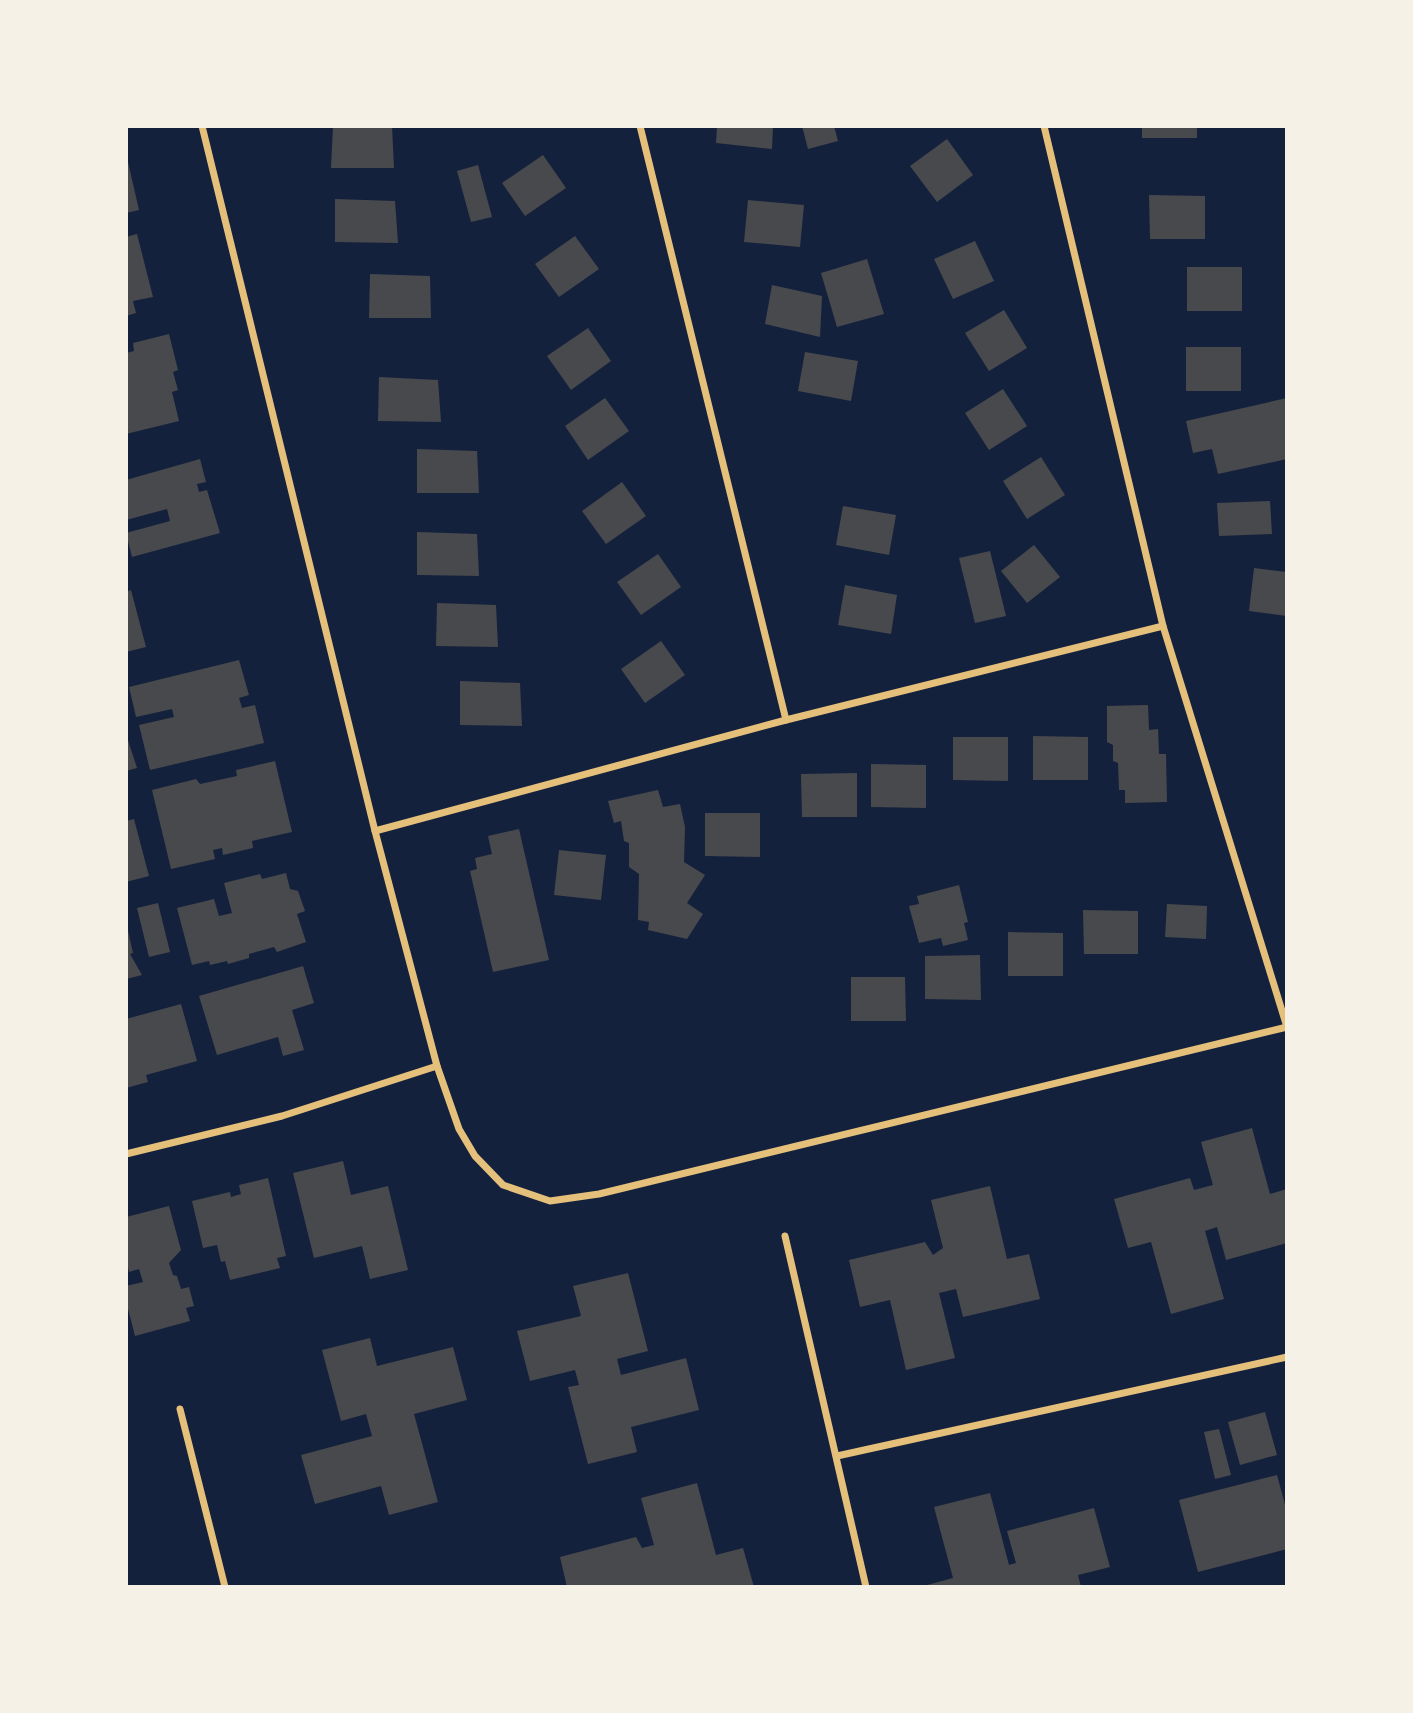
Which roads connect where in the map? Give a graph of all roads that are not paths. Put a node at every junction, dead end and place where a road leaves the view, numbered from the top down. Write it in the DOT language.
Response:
graph roads {
  1 [pos="202,126"];
  2 [pos="640,126"];
  3 [pos="1044,126"];
  4 [pos="1163,626"];
  5 [pos="786,720"];
  6 [pos="374,831"];
  7 [pos="1287,1027"];
  8 [pos="437,1066"];
  9 [pos="126,1154"];
  10 [pos="785,1236"];
  11 [pos="1287,1357"];
  12 [pos="180,1409"];
  13 [pos="837,1456"];
  14 [pos="225,1587"];
  15 [pos="866,1587"];
  1 -- 6 [label="street"];
  2 -- 5 [label="street"];
  3 -- 4 [label="street"];
  4 -- 5 [label="street"];
  4 -- 7 [label="street"];
  5 -- 6 [label="street"];
  6 -- 8 [label="street"];
  7 -- 8 [label="street"];
  8 -- 9 [label="street"];
  10 -- 13 [label="street"];
  11 -- 13 [label="street"];
  12 -- 14 [label="street"];
  13 -- 15 [label="street"];
}
